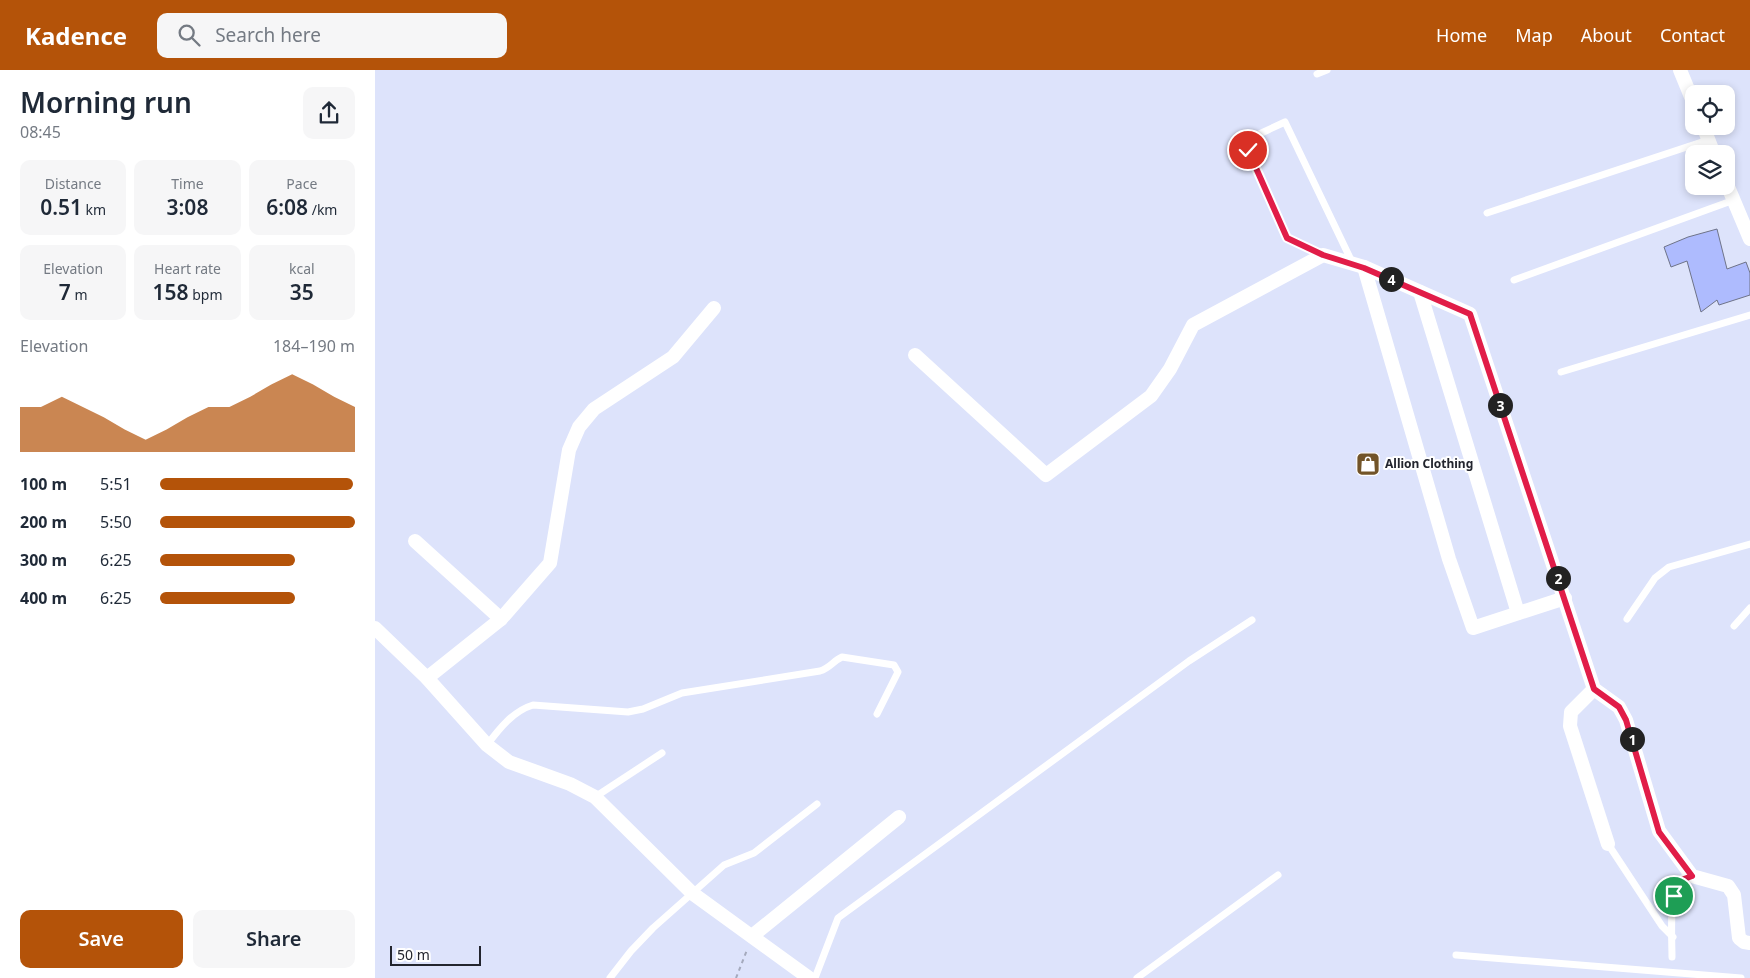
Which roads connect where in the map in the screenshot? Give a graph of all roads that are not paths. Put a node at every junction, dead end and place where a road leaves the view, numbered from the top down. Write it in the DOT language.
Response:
graph roads {
  1 [pos="1327,70"];
  2 [pos="1680,70"];
  3 [pos="1317,74"];
  4 [pos="1686,85"];
  5 [pos="1706,135"];
  6 [pos="1708,140"];
  7 [pos="1710,145"];
  8 [pos="1732,195"];
  9 [pos="1734,200"];
  10 [pos="1487,213"];
  11 [pos="1750,238"];
  12 [pos="1323,255"];
  13 [pos="1358,266"];
  14 [pos="1515,280"];
  15 [pos="1420,292"];
  16 [pos="714,308"];
  17 [pos="1750,316"];
  18 [pos="915,356"];
  19 [pos="1561,372"];
  20 [pos="415,541"];
  21 [pos="1750,544"];
  22 [pos="1565,598"];
  23 [pos="1750,608"];
  24 [pos="1519,613"];
  25 [pos="501,619"];
  26 [pos="1627,619"];
  27 [pos="1252,620"];
  28 [pos="1734,626"];
  29 [pos="375,628"];
  30 [pos="427,678"];
  31 [pos="1594,689"];
  32 [pos="877,714"];
  33 [pos="487,745"];
  34 [pos="662,753"];
  35 [pos="595,797"];
  36 [pos="817,804"];
  37 [pos="899,817"];
  38 [pos="1608,844"];
  39 [pos="1278,875"];
  40 [pos="1692,876"];
  41 [pos="692,893"];
  42 [pos="752,936"];
  43 [pos="1673,937"];
  44 [pos="1750,943"];
  45 [pos="1456,955"];
  46 [pos="1672,957"];
  47 [pos="610,978"];
  48 [pos="809,978"];
  49 [pos="815,978"];
  50 [pos="1137,978"];
  51 [pos="1741,978"];
  1 -- 3 [label="lane"];
  2 -- 4 [label="street"];
  5 -- 6 [label="street"];
  6 -- 7 [label="street"];
  6 -- 10 [label="lane"];
  8 -- 9 [label="street"];
  9 -- 11 [label="street"];
  9 -- 14 [label="lane"];
  12 -- 13 [label="street"];
  12 -- 13 [label="lane"];
  12 -- 18 [label="street"];
  13 -- 15 [label="street"];
  13 -- 24 [label="street"];
  15 -- 22 [label="street"];
  15 -- 24 [label="street"];
  16 -- 25 [label="street"];
  17 -- 19 [label="lane"];
  20 -- 25 [label="street"];
  21 -- 26 [label="lane"];
  22 -- 24 [label="street"];
  22 -- 31 [label="street"];
  23 -- 28 [label="lane"];
  25 -- 30 [label="street"];
  27 -- 49 [label="lane"];
  29 -- 30 [label="street"];
  30 -- 33 [label="street"];
  31 -- 38 [label="street"];
  31 -- 40 [label="street"];
  32 -- 33 [label="lane"];
  33 -- 35 [label="street"];
  34 -- 35 [label="lane"];
  35 -- 41 [label="street"];
  36 -- 41 [label="lane"];
  37 -- 42 [label="street"];
  38 -- 43 [label="lane"];
  39 -- 50 [label="lane"];
  40 -- 43 [label="lane"];
  40 -- 44 [label="street"];
  41 -- 42 [label="street"];
  41 -- 47 [label="lane"];
  42 -- 48 [label="street"];
  43 -- 46 [label="lane"];
  45 -- 51 [label="lane"];
}
